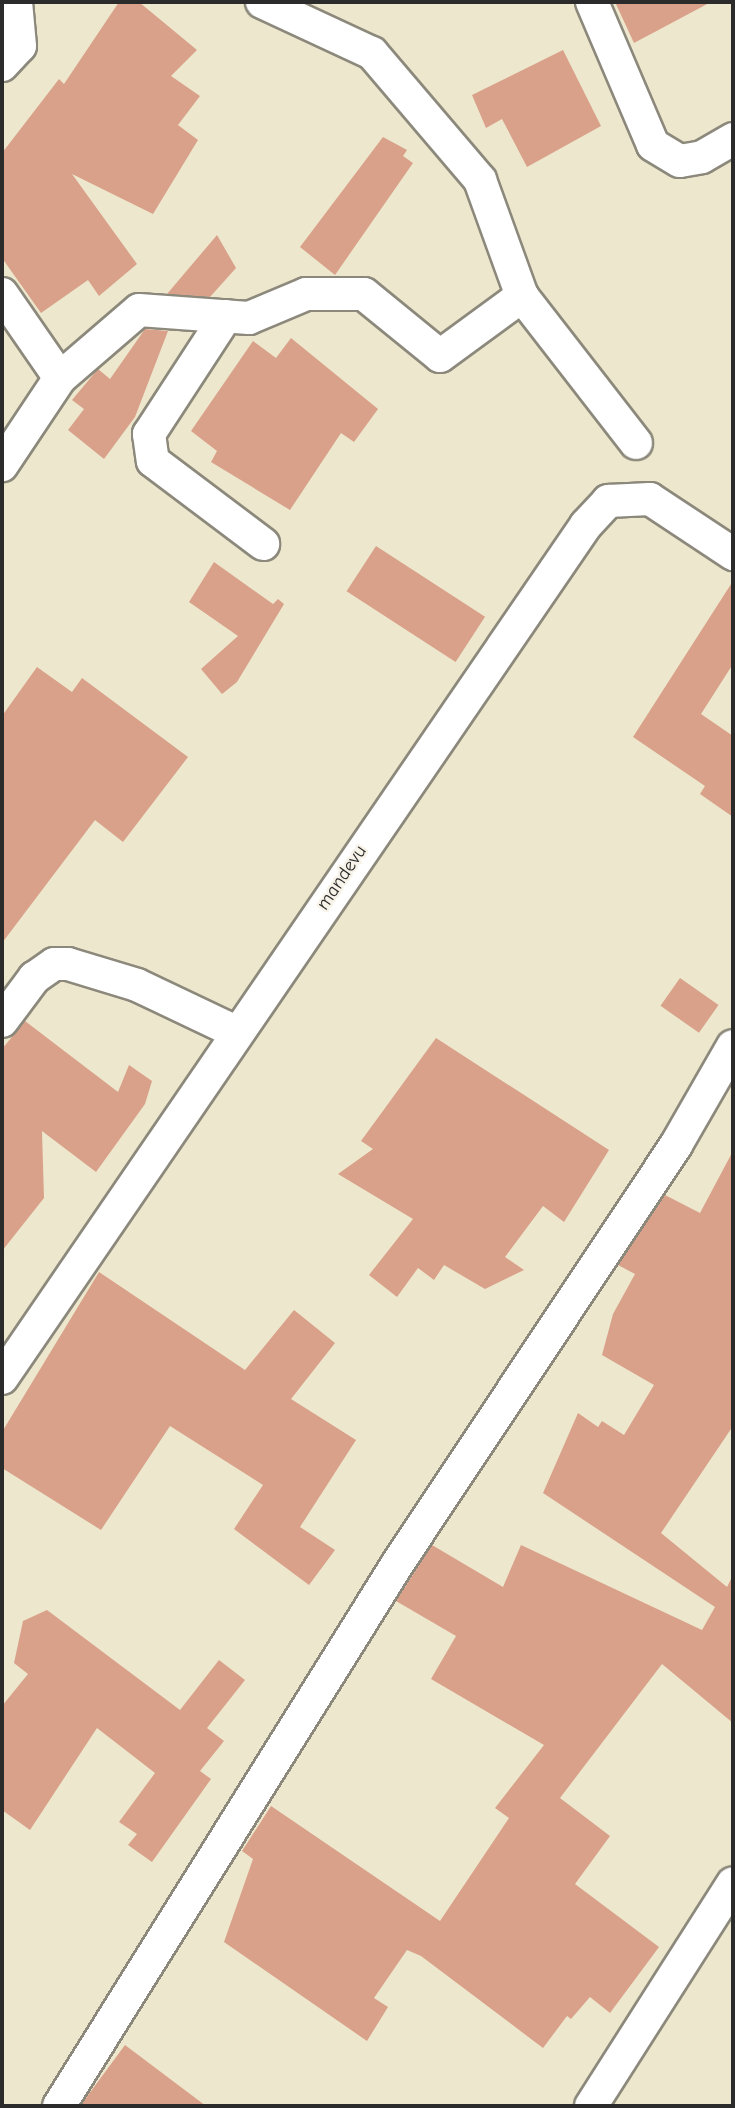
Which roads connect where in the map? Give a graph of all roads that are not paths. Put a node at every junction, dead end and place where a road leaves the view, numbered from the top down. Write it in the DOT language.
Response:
graph roads {
  1 [pos="16,2"];
  2 [pos="262,2"];
  3 [pos="592,2"];
  4 [pos="2,65"];
  5 [pos="733,139"];
  6 [pos="2,293"];
  7 [pos="522,296"];
  8 [pos="226,316"];
  9 [pos="60,378"];
  10 [pos="636,443"];
  11 [pos="2,465"];
  12 [pos="263,544"];
  13 [pos="733,554"];
  14 [pos="2,1021"];
  15 [pos="236,1032"];
  16 [pos="733,1046"];
  17 [pos="2,1378"];
  18 [pos="733,1883"];
  19 [pos="59,2106"];
  20 [pos="590,2106"];
  1 -- 4 [label="street"];
  2 -- 7 [label="street"];
  3 -- 5 [label="street"];
  6 -- 9 [label="street"];
  7 -- 8 [label="street"];
  7 -- 10 [label="street"];
  8 -- 9 [label="street"];
  8 -- 12 [label="street"];
  9 -- 11 [label="street"];
  13 -- 15 [label="street, mandevu"];
  14 -- 15 [label="street"];
  15 -- 17 [label="street, mandevu"];
  16 -- 19 [label="street"];
  18 -- 20 [label="street"];
}
